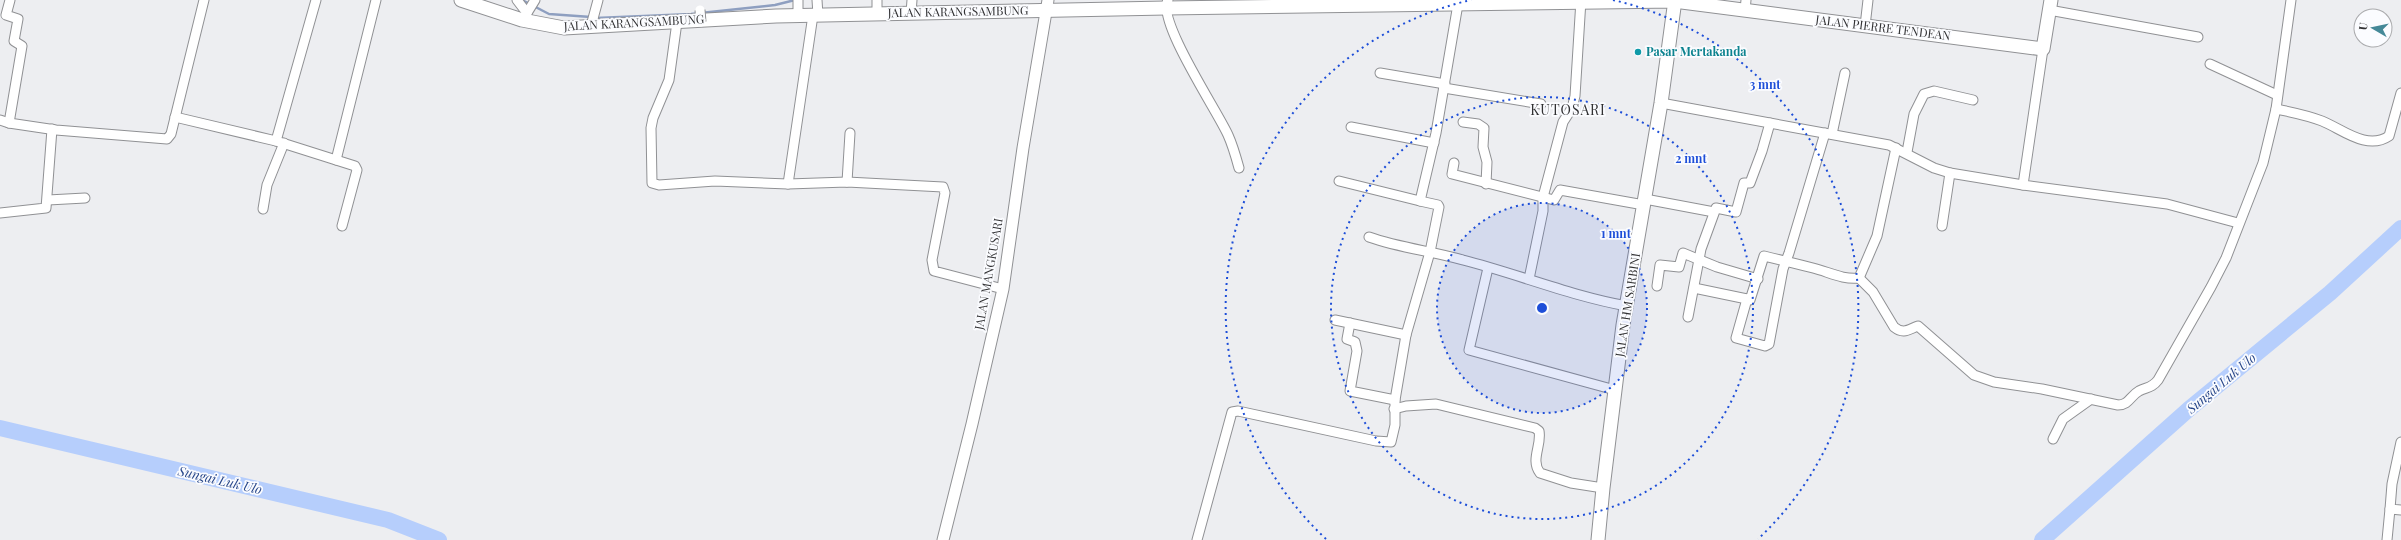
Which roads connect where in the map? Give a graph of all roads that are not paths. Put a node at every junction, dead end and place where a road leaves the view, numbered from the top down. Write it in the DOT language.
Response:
graph roads {
  1 [pos="10,0"];
  2 [pos="204,0"];
  3 [pos="316,0"];
  4 [pos="376,0"];
  5 [pos="461,0"];
  6 [pos="516,0"];
  7 [pos="598,0"];
  8 [pos="877,0"];
  9 [pos="1184,0"];
  10 [pos="1868,0"];
  11 [pos="2291,0"];
  12 [pos="1675,1"];
  13 [pos="1581,2"];
  14 [pos="1168,3"];
  15 [pos="1463,3"];
  16 [pos="1047,5"];
  17 [pos="1745,5"];
  18 [pos="2050,5"];
  19 [pos="911,6"];
  20 [pos="798,7"];
  21 [pos="816,8"];
  22 [pos="529,9"];
  23 [pos="3,14"];
  24 [pos="877,14"];
  25 [pos="677,22"];
  26 [pos="591,25"];
  27 [pos="1865,26"];
  28 [pos="2198,37"];
  29 [pos="2043,49"];
  30 [pos="2210,64"];
  31 [pos="1845,73"];
  32 [pos="1380,74"];
  33 [pos="1445,86"];
  34 [pos="2401,94"];
  35 [pos="2277,95"];
  36 [pos="1973,100"];
  37 [pos="1661,103"];
  38 [pos="1542,104"];
  39 [pos="2276,109"];
  40 [pos="175,117"];
  41 [pos="0,120"];
  42 [pos="1463,122"];
  43 [pos="9,123"];
  44 [pos="1770,123"];
  45 [pos="1351,127"];
  46 [pos="52,129"];
  47 [pos="850,133"];
  48 [pos="1828,134"];
  49 [pos="280,142"];
  50 [pos="1434,143"];
  51 [pos="1896,148"];
  52 [pos="1907,152"];
  53 [pos="336,160"];
  54 [pos="1454,163"];
  55 [pos="1239,168"];
  56 [pos="1950,173"];
  57 [pos="1339,181"];
  58 [pos="847,182"];
  59 [pos="788,184"];
  60 [pos="1486,184"];
  61 [pos="2023,185"];
  62 [pos="1543,197"];
  63 [pos="85,198"];
  64 [pos="48,200"];
  65 [pos="1420,201"];
  66 [pos="1644,202"];
  67 [pos="263,209"];
  68 [pos="1714,212"];
  69 [pos="0,213"];
  70 [pos="2238,223"];
  71 [pos="342,226"];
  72 [pos="1942,226"];
  73 [pos="1369,237"];
  74 [pos="1430,252"];
  75 [pos="1698,260"];
  76 [pos="1785,261"];
  77 [pos="1488,268"];
  78 [pos="1529,278"];
  79 [pos="1758,278"];
  80 [pos="1859,278"];
  81 [pos="1657,286"];
  82 [pos="1694,288"];
  83 [pos="1003,289"];
  84 [pos="1747,299"];
  85 [pos="1626,306"];
  86 [pos="1688,316"];
  87 [pos="1335,320"];
  88 [pos="1350,323"];
  89 [pos="1406,335"];
  90 [pos="1615,390"];
  91 [pos="2091,399"];
  92 [pos="1395,400"];
  93 [pos="1394,410"];
  94 [pos="2053,439"];
  95 [pos="2401,442"];
  96 [pos="1603,488"];
  97 [pos="2390,509"];
  98 [pos="2401,510"];
  99 [pos="1600,521"];
  100 [pos="943,540"];
  101 [pos="1197,540"];
  102 [pos="1591,540"];
  103 [pos="1598,540"];
  104 [pos="2387,540"];
  1 -- 23 [label="street"];
  2 -- 40 [label="street"];
  3 -- 49 [label="street"];
  4 -- 53 [label="street"];
  5 -- 22 [label="main road, JALAN KARANGSAMBUNG"];
  6 -- 22 [label="street"];
  7 -- 26 [label="street"];
  8 -- 24 [label="street"];
  9 -- 14 [label="street"];
  10 -- 27 [label="street"];
  11 -- 35 [label="street"];
  12 -- 13 [label="main road, JALAN KARANGSAMBUNG"];
  12 -- 17 [label="main road, JALAN PIERRE TENDEAN"];
  12 -- 37 [label="main road, JALAN HM SARBINI"];
  13 -- 15 [label="main road, JALAN KARANGSAMBUNG"];
  13 -- 62 [label="street"];
  14 -- 15 [label="main road, JALAN KARANGSAMBUNG"];
  14 -- 16 [label="main road, JALAN KARANGSAMBUNG"];
  14 -- 55 [label="street"];
  15 -- 33 [label="street"];
  16 -- 19 [label="main road, JALAN KARANGSAMBUNG"];
  16 -- 83 [label="street, JALAN MANGKUSARI"];
  17 -- 27 [label="main road, JALAN PIERRE TENDEAN"];
  18 -- 28 [label="street"];
  18 -- 29 [label="main road"];
  19 -- 24 [label="main road, JALAN KARANGSAMBUNG"];
  20 -- 21 [label="main road, JALAN KARANGSAMBUNG"];
  20 -- 25 [label="main road, JALAN KARANGSAMBUNG"];
  21 -- 24 [label="main road, JALAN KARANGSAMBUNG"];
  21 -- 59 [label="street"];
  22 -- 26 [label="main road, JALAN KARANGSAMBUNG"];
  23 -- 43 [label="street"];
  25 -- 26 [label="main road, JALAN KARANGSAMBUNG"];
  25 -- 59 [label="street"];
  27 -- 29 [label="main road, JALAN PIERRE TENDEAN"];
  29 -- 61 [label="street"];
  30 -- 35 [label="street"];
  31 -- 48 [label="street"];
  32 -- 33 [label="street"];
  33 -- 38 [label="street"];
  33 -- 50 [label="street"];
  34 -- 39 [label="street"];
  35 -- 39 [label="street"];
  36 -- 52 [label="street"];
  37 -- 44 [label="street"];
  37 -- 66 [label="main road, JALAN HM SARBINI"];
  39 -- 70 [label="street"];
  40 -- 46 [label="street"];
  40 -- 49 [label="street"];
  41 -- 43 [label="street"];
  42 -- 60 [label="street"];
  43 -- 46 [label="street"];
  44 -- 48 [label="street"];
  44 -- 68 [label="street"];
  45 -- 50 [label="street"];
  46 -- 64 [label="street"];
  47 -- 58 [label="street"];
  48 -- 51 [label="street"];
  48 -- 76 [label="street"];
  49 -- 53 [label="street"];
  49 -- 67 [label="street"];
  50 -- 65 [label="street"];
  51 -- 52 [label="street"];
  51 -- 80 [label="street"];
  52 -- 56 [label="street"];
  53 -- 71 [label="street"];
  54 -- 60 [label="street"];
  56 -- 61 [label="street"];
  56 -- 72 [label="street"];
  57 -- 65 [label="street"];
  58 -- 59 [label="street"];
  58 -- 83 [label="street"];
  60 -- 62 [label="street"];
  61 -- 70 [label="street"];
  62 -- 66 [label="street"];
  62 -- 78 [label="street"];
  63 -- 64 [label="street"];
  64 -- 69 [label="street"];
  65 -- 74 [label="street"];
  66 -- 68 [label="street"];
  66 -- 85 [label="main road, JALAN HM SARBINI"];
  68 -- 75 [label="street"];
  70 -- 91 [label="street"];
  73 -- 74 [label="street"];
  74 -- 77 [label="street"];
  74 -- 89 [label="street"];
  75 -- 79 [label="street"];
  75 -- 81 [label="street"];
  75 -- 82 [label="street"];
  76 -- 79 [label="street"];
  76 -- 80 [label="street"];
  76 -- 84 [label="street"];
  77 -- 78 [label="street"];
  77 -- 90 [label="street"];
  78 -- 85 [label="street"];
  79 -- 84 [label="street"];
  80 -- 91 [label="street"];
  82 -- 84 [label="street"];
  82 -- 86 [label="street"];
  83 -- 100 [label="street, JALAN MANGKUSARI"];
  85 -- 90 [label="main road, JALAN HM SARBINI"];
  87 -- 88 [label="street"];
  88 -- 89 [label="street"];
  88 -- 92 [label="street"];
  89 -- 92 [label="street"];
  90 -- 96 [label="main road, JALAN HM SARBINI"];
  91 -- 94 [label="street"];
  92 -- 93 [label="street"];
  93 -- 96 [label="street"];
  93 -- 101 [label="street"];
  95 -- 97 [label="street"];
  96 -- 99 [label="main road, JALAN HM SARBINI"];
  97 -- 98 [label="street"];
  97 -- 104 [label="street"];
  99 -- 102 [label="street"];
  99 -- 103 [label="main road, JALAN HM SARBINI"];
}
